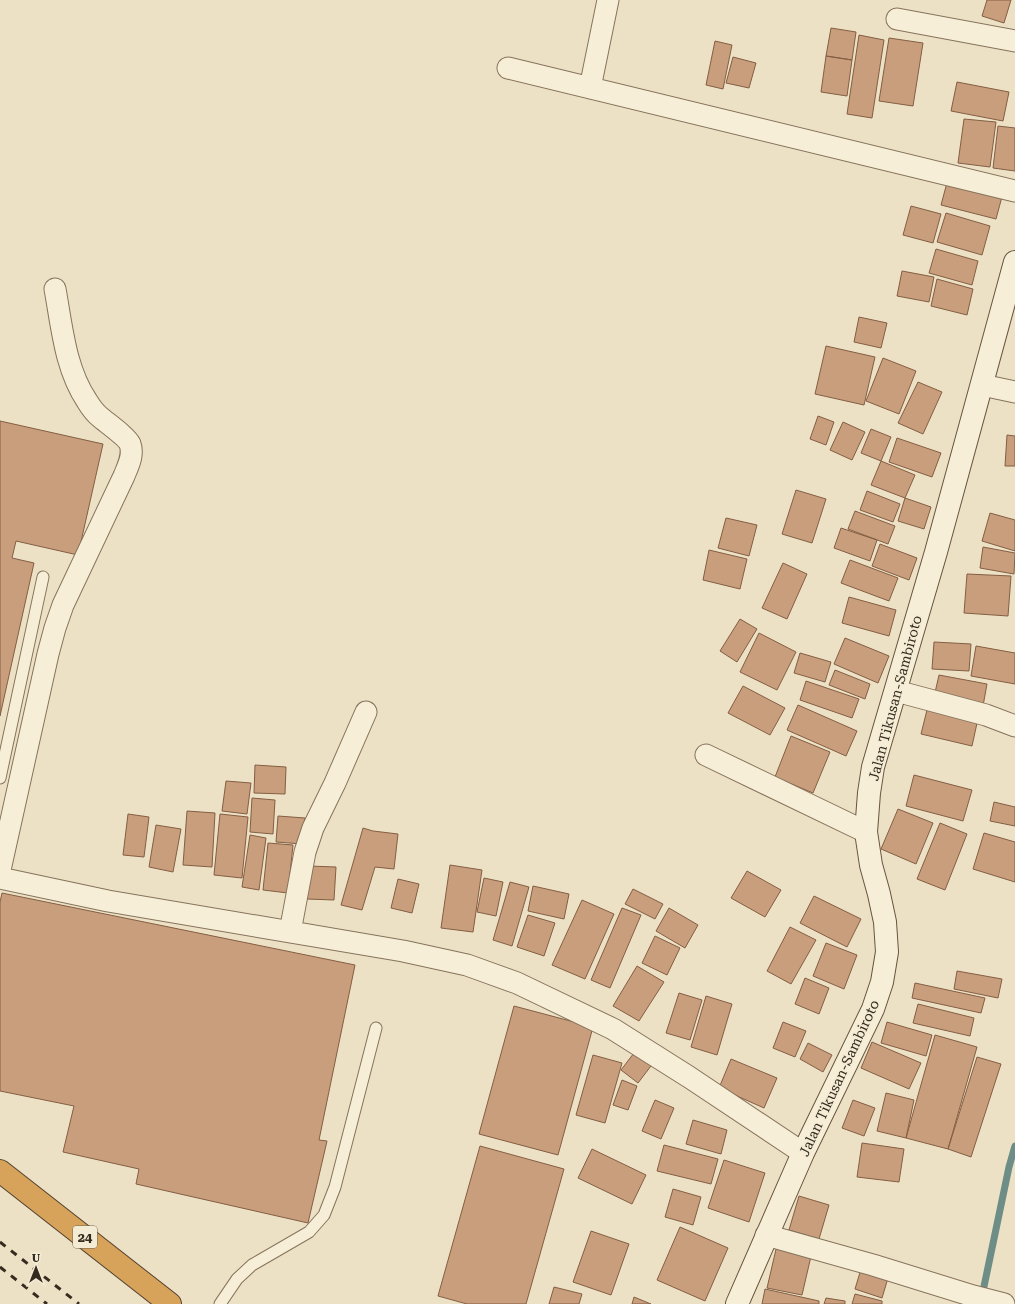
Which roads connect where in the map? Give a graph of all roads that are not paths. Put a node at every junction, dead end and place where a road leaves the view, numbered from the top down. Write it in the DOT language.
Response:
graph roads {
  1 [pos="608,0"];
  2 [pos="897,19"];
  3 [pos="1015,41"];
  4 [pos="508,68"];
  5 [pos="590,88"];
  6 [pos="1015,191"];
  7 [pos="1015,262"];
  8 [pos="55,289"];
  9 [pos="982,385"];
  10 [pos="1015,392"];
  11 [pos="43,577"];
  12 [pos="896,691"];
  13 [pos="366,712"];
  14 [pos="1015,726"];
  15 [pos="706,755"];
  16 [pos="0,778"];
  17 [pos="866,832"];
  18 [pos="0,870"];
  19 [pos="0,878"];
  20 [pos="290,932"];
  21 [pos="376,1028"];
  22 [pos="803,1153"];
  23 [pos="0,1171"];
  24 [pos="766,1235"];
  25 [pos="170,1304"];
  26 [pos="220,1304"];
  27 [pos="737,1304"];
  28 [pos="1003,1304"];
  1 -- 5 [label="street"];
  2 -- 3 [label="street"];
  4 -- 5 [label="street"];
  5 -- 6 [label="street"];
  7 -- 9 [label="street, Jalan Tikusan-Sambiroto"];
  8 -- 18 [label="street"];
  9 -- 10 [label="street"];
  9 -- 12 [label="street, Jalan Tikusan-Sambiroto"];
  11 -- 16 [label="lane"];
  12 -- 14 [label="street"];
  12 -- 17 [label="street, Jalan Tikusan-Sambiroto"];
  13 -- 20 [label="street"];
  15 -- 17 [label="street"];
  17 -- 22 [label="street, Jalan Tikusan-Sambiroto"];
  19 -- 20 [label="street"];
  20 -- 22 [label="street"];
  21 -- 26 [label="lane"];
  22 -- 24 [label="street, Jalan Tikusan-Sambiroto"];
  23 -- 25 [label="highway, 24"];
  24 -- 27 [label="street, Jalan Tikusan-Sambiroto"];
  24 -- 28 [label="street"];
}
